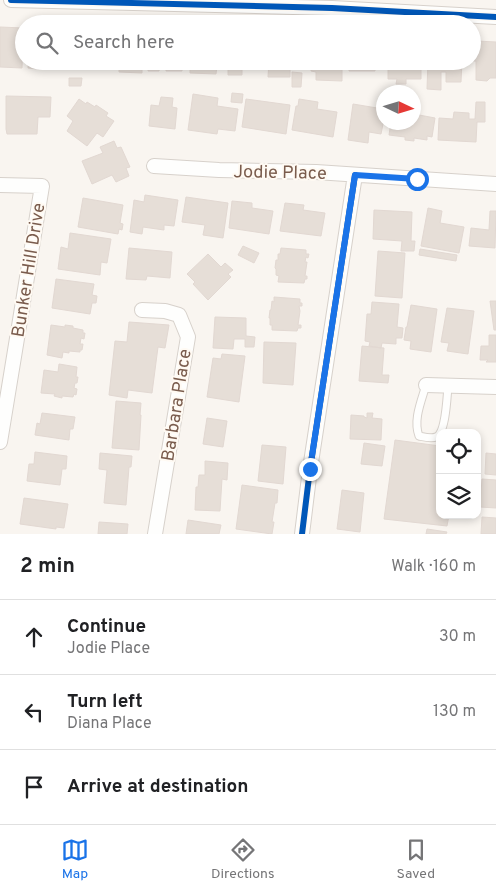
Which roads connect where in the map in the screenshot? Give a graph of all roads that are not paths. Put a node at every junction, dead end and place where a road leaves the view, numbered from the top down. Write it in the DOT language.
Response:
graph roads {
  1 [pos="12,0"];
  2 [pos="170,2"];
  3 [pos="476,15"];
  4 [pos="481,15"];
  5 [pos="496,16"];
  6 [pos="154,166"];
  7 [pos="355,175"];
  8 [pos="496,184"];
  9 [pos="0,185"];
  10 [pos="142,310"];
  11 [pos="426,385"];
  12 [pos="448,386"];
  13 [pos="496,387"];
  14 [pos="0,442"];
  15 [pos="155,534"];
  16 [pos="302,534"];
  1 -- 2 [label="street"];
  2 -- 3 [label="street"];
  4 -- 5 [label="street"];
  6 -- 7 [label="street, Jodie Place"];
  7 -- 8 [label="street, Jodie Place"];
  7 -- 16 [label="street"];
  9 -- 14 [label="street, Bunker Hill Drive"];
  10 -- 15 [label="street, Barbara Place"];
  11 -- 12 [label="street"];
  11 -- 12 [label="lane"];
  12 -- 13 [label="street"];
}
